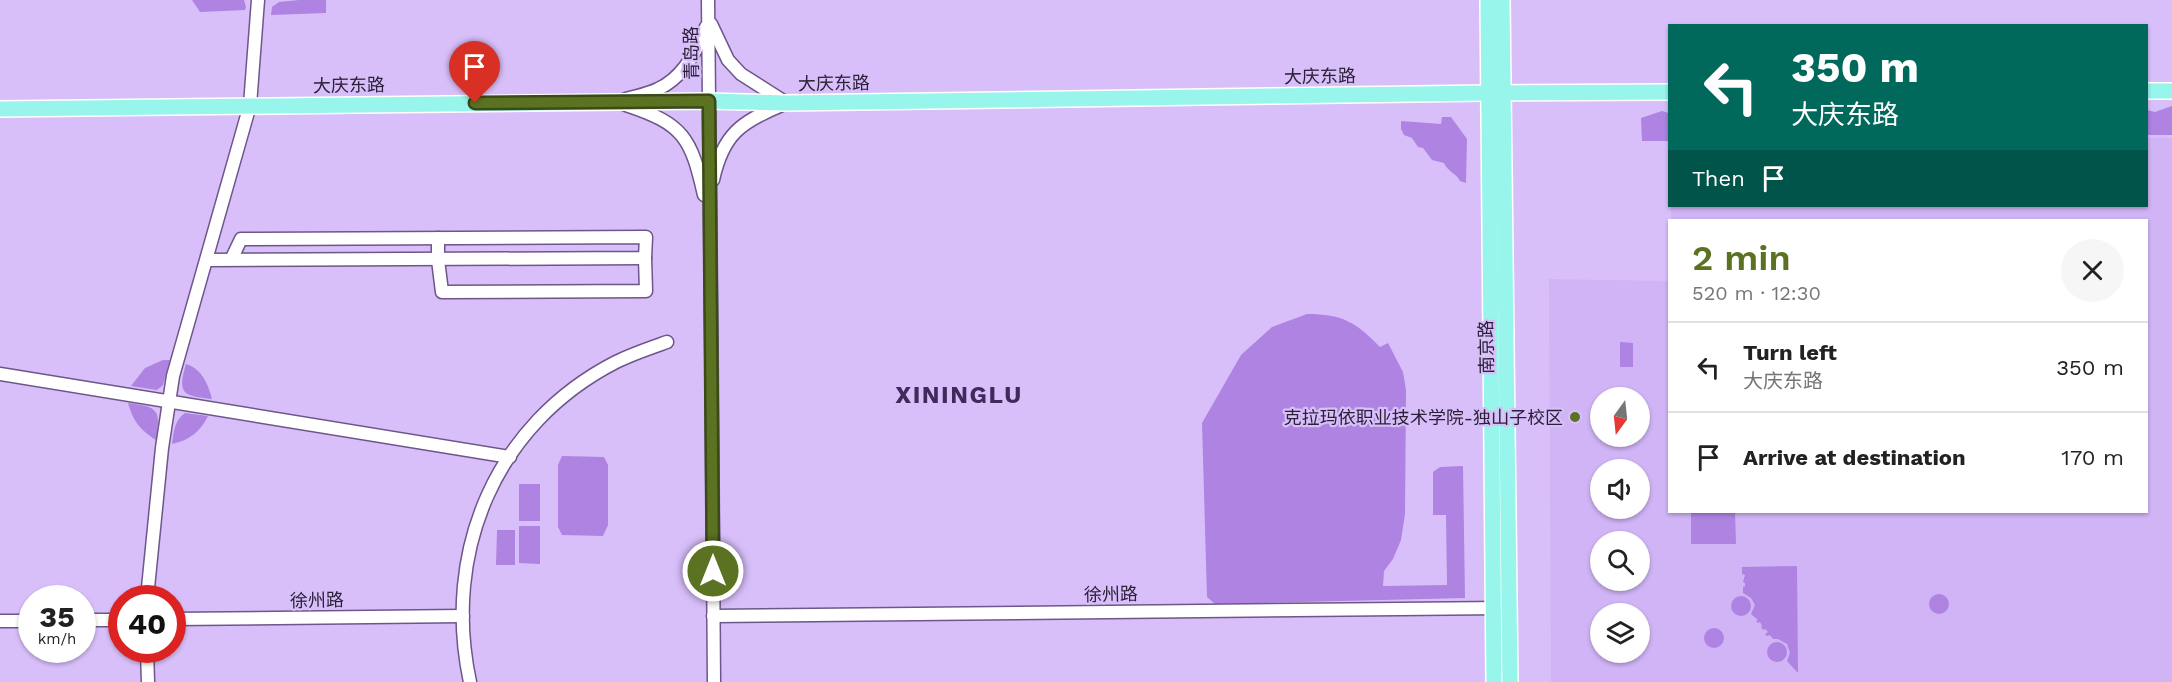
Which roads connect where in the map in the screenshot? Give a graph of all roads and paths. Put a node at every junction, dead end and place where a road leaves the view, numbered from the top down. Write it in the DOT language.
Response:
graph roads {
  1 [pos="258,0"];
  2 [pos="708,0"];
  3 [pos="1488,0"];
  4 [pos="1502,5"];
  5 [pos="708,20"];
  6 [pos="1488,86"];
  7 [pos="2148,91"];
  8 [pos="2172,91"];
  9 [pos="1668,92"];
  10 [pos="1504,93"];
  11 [pos="709,101"];
  12 [pos="617,102"];
  13 [pos="786,103"];
  14 [pos="250,105"];
  15 [pos="0,109"];
  16 [pos="709,217"];
  17 [pos="438,238"];
  18 [pos="550,238"];
  19 [pos="302,239"];
  20 [pos="645,258"];
  21 [pos="302,259"];
  22 [pos="207,260"];
  23 [pos="231,260"];
  24 [pos="438,260"];
  25 [pos="551,260"];
  26 [pos="667,342"];
  27 [pos="0,374"];
  28 [pos="169,402"];
  29 [pos="510,457"];
  30 [pos="148,585"];
  31 [pos="1501,608"];
  32 [pos="463,616"];
  33 [pos="713,616"];
  34 [pos="186,619"];
  35 [pos="0,621"];
  36 [pos="18,621"];
  37 [pos="147,663"];
  38 [pos="148,682"];
  39 [pos="470,682"];
  40 [pos="714,682"];
  41 [pos="1494,682"];
  42 [pos="1510,682"];
  1 -- 14 [label="street"];
  2 -- 5 [label="street, 青岛路"];
  3 -- 6 [label="main road, 南京路"];
  4 -- 10 [label="main road, 南京路"];
  5 -- 11 [label="street, 青岛路"];
  5 -- 12 [label="street"];
  5 -- 13 [label="street"];
  6 -- 10 [label="main road, 大庆东路"];
  6 -- 13 [label="main road, 大庆东路"];
  6 -- 31 [label="main road, 南京路"];
  7 -- 8 [label="main road"];
  9 -- 10 [label="main road, 大庆东路"];
  10 -- 31 [label="main road, 南京路"];
  11 -- 12 [label="main road, 大庆东路"];
  11 -- 13 [label="main road, 大庆东路"];
  11 -- 16 [label="street, 青岛路"];
  12 -- 14 [label="main road, 大庆东路"];
  12 -- 16 [label="street"];
  13 -- 16 [label="street"];
  14 -- 15 [label="main road, 大庆东路"];
  14 -- 22 [label="street"];
  16 -- 33 [label="street, 青岛路"];
  17 -- 18 [label="street"];
  17 -- 19 [label="street"];
  17 -- 24 [label="street"];
  18 -- 20 [label="street"];
  18 -- 25 [label="street"];
  19 -- 21 [label="street"];
  19 -- 23 [label="street"];
  20 -- 24 [label="street"];
  20 -- 25 [label="street"];
  21 -- 23 [label="street"];
  21 -- 24 [label="street"];
  22 -- 23 [label="street"];
  22 -- 28 [label="street"];
  24 -- 25 [label="street"];
  26 -- 29 [label="street"];
  27 -- 28 [label="street"];
  28 -- 29 [label="street"];
  28 -- 30 [label="street"];
  29 -- 32 [label="street"];
  31 -- 33 [label="street, 徐州路"];
  31 -- 41 [label="main road, 南京路"];
  31 -- 42 [label="main road, 南京路"];
  32 -- 34 [label="street, 徐州路"];
  32 -- 39 [label="street"];
  33 -- 40 [label="street, 青岛路"];
  35 -- 36 [label="street"];
  37 -- 38 [label="street"];
}
